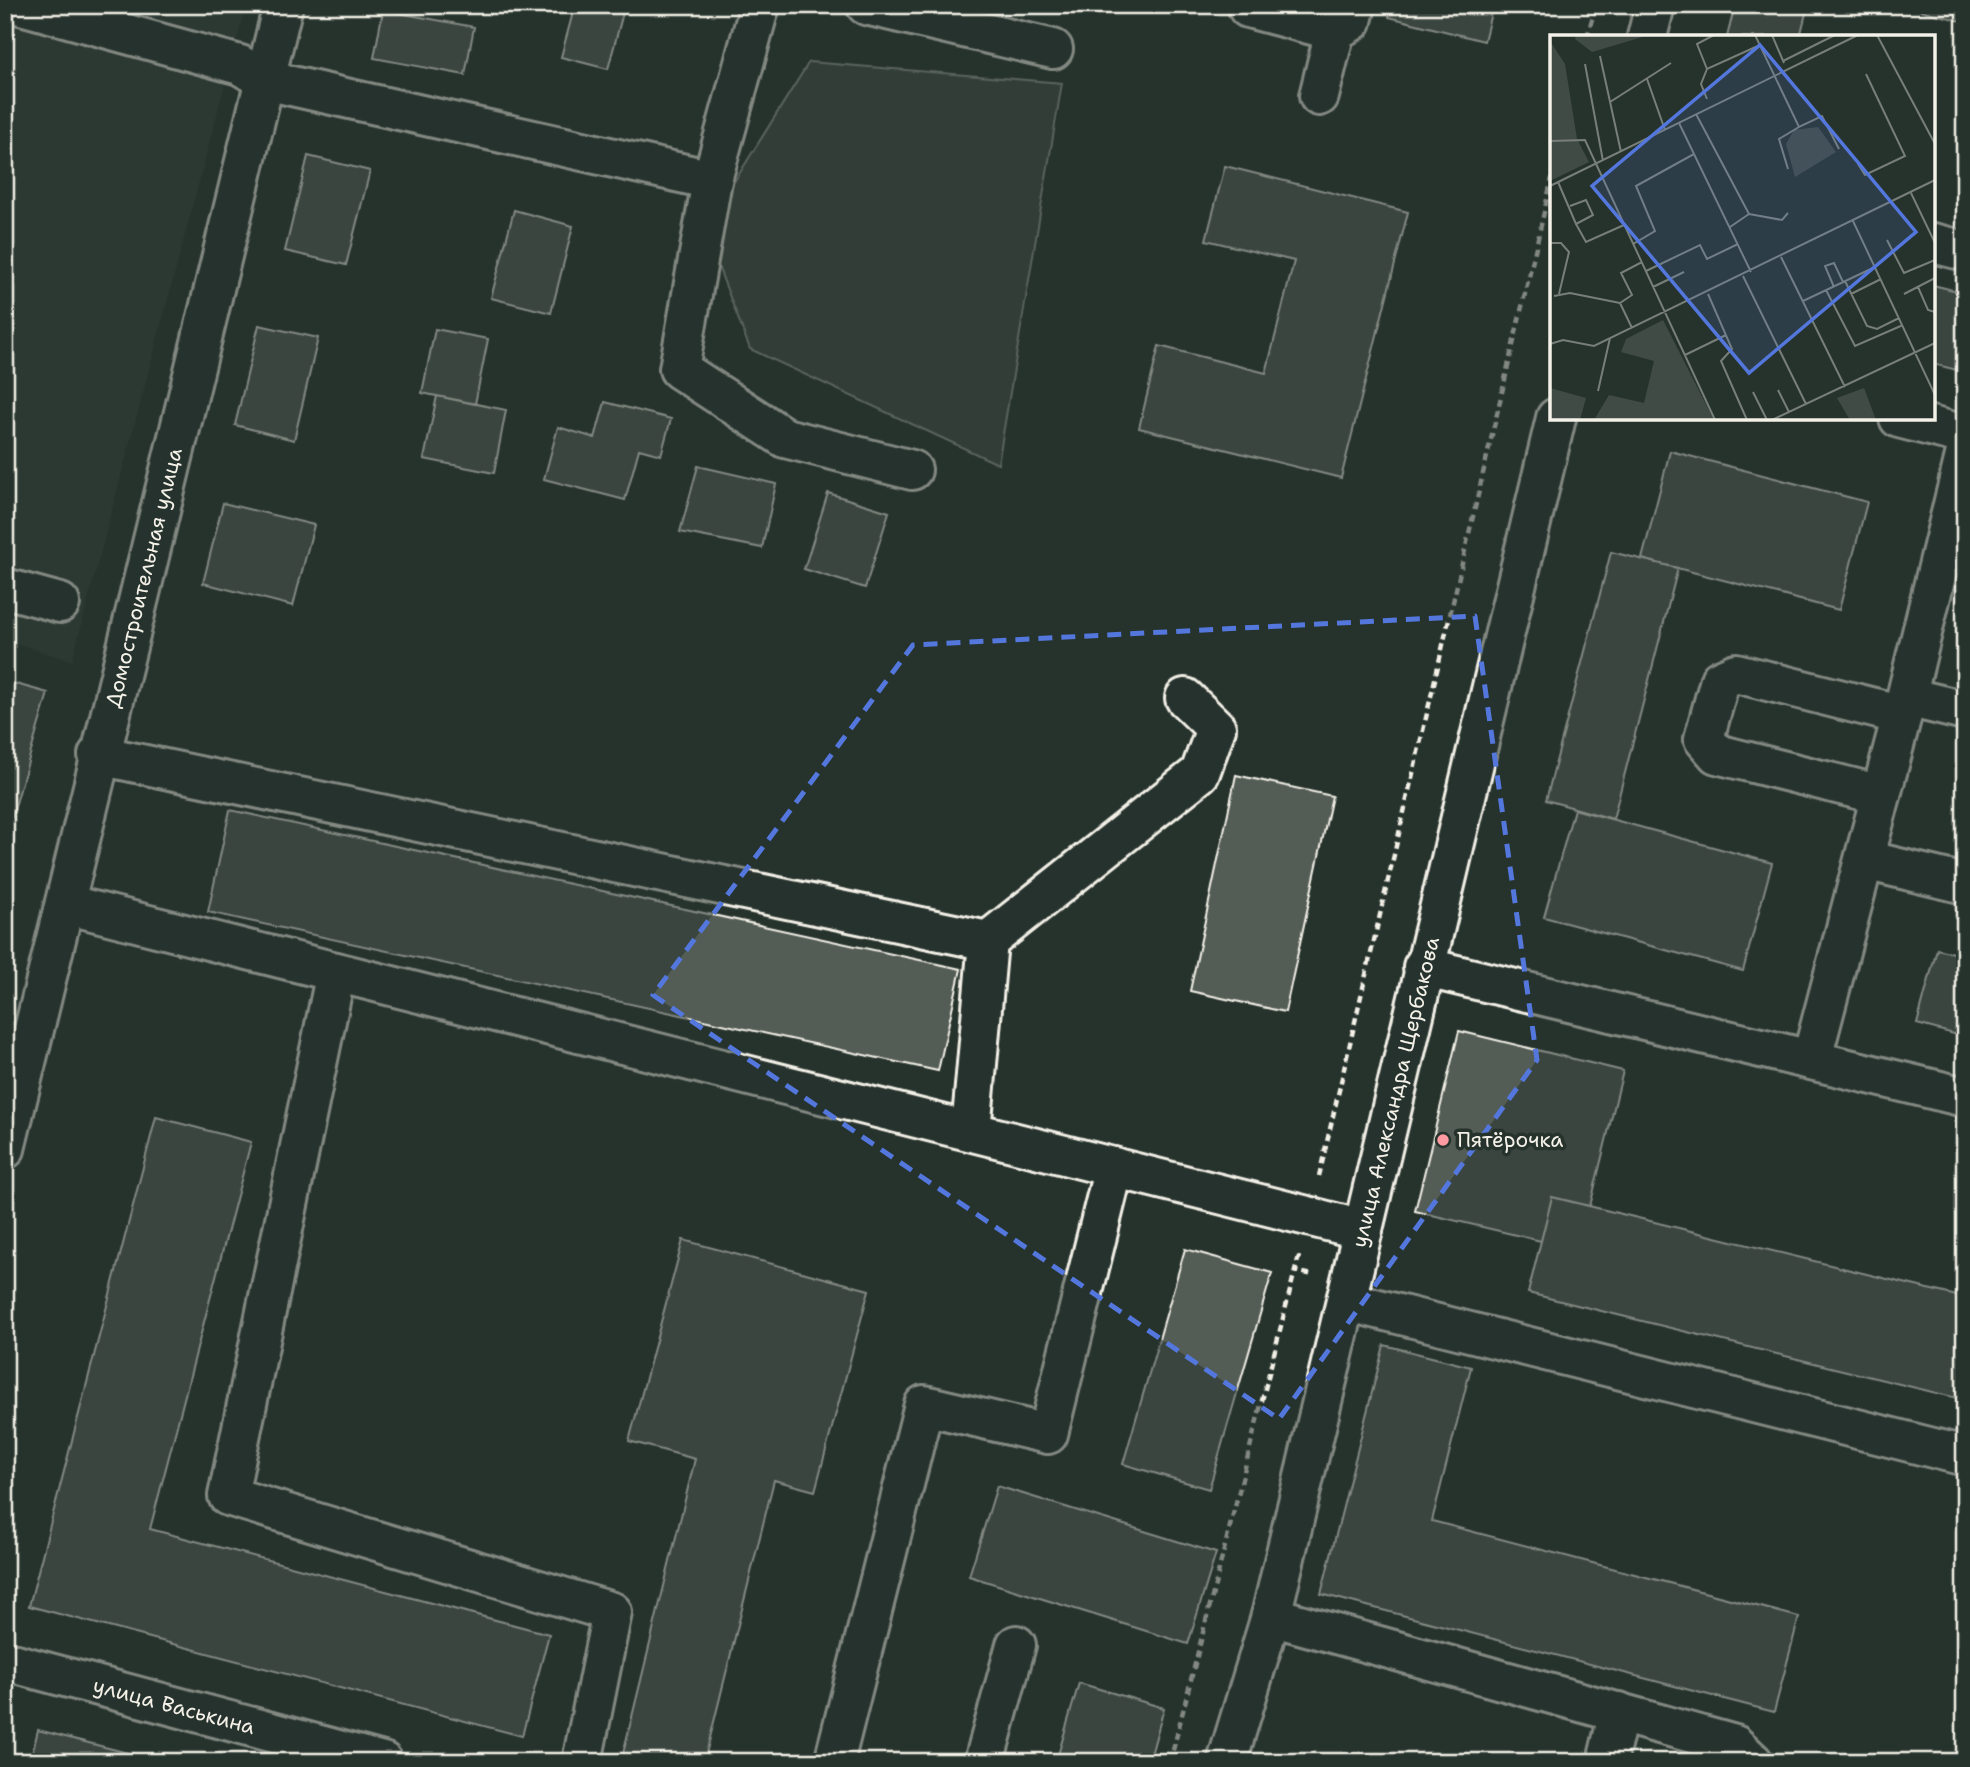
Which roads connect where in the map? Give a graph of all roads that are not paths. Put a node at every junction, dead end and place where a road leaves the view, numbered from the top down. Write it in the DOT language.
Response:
graph roads {
  1 [pos="21,5"];
  2 [pos="283,5"];
  3 [pos="760,5"];
  4 [pos="866,5"];
  5 [pos="1655,5"];
  6 [pos="1248,8"];
  7 [pos="1346,18"];
  8 [pos="1648,35"];
  9 [pos="1052,49"];
  10 [pos="265,80"];
  11 [pos="1319,96"];
  12 [pos="712,180"];
  13 [pos="1935,244"];
  14 [pos="1965,251"];
  15 [pos="1556,420"];
  16 [pos="1907,420"];
  17 [pos="1965,435"];
  18 [pos="1965,456"];
  19 [pos="912,470"];
  20 [pos="5,587"];
  21 [pos="60,603"];
  22 [pos="1185,698"];
  23 [pos="1904,706"];
  24 [pos="1965,711"];
  25 [pos="98,755"];
  26 [pos="1881,796"];
  27 [pos="1865,860"];
  28 [pos="1965,884"];
  29 [pos="65,904"];
  30 [pos="988,941"];
  31 [pos="1423,967"];
  32 [pos="336,972"];
  33 [pos="20,1027"];
  34 [pos="1812,1058"];
  35 [pos="1965,1097"];
  36 [pos="971,1131"];
  37 [pos="5,1149"];
  38 [pos="1114,1167"];
  39 [pos="1363,1230"];
  40 [pos="1346,1301"];
  41 [pos="1965,1456"];
  42 [pos="1271,1616"];
  43 [pos="1016,1645"];
  44 [pos="5,1661"];
  45 [pos="1619,1712"];
  46 [pos="383,1762"];
  47 [pos="582,1762"];
  48 [pos="834,1762"];
  49 [pos="984,1762"];
  50 [pos="1227,1762"];
  51 [pos="1607,1762"];
  52 [pos="1753,1762"];
  1 -- 10 [label="street"];
  2 -- 10 [label="street, Домостроительная улица"];
  3 -- 12 [label="street"];
  4 -- 9 [label="street"];
  5 -- 8 [label="street"];
  6 -- 7 [label="street"];
  7 -- 11 [label="street"];
  10 -- 12 [label="street"];
  10 -- 25 [label="street, Домостроительная улица"];
  12 -- 19 [label="street"];
  13 -- 14 [label="street"];
  15 -- 31 [label="street, улица Александра Щербакова"];
  16 -- 17 [label="street"];
  18 -- 23 [label="street"];
  20 -- 21 [label="street"];
  22 -- 30 [label="street"];
  23 -- 24 [label="street"];
  23 -- 26 [label="street"];
  23 -- 26 [label="street"];
  25 -- 29 [label="street, Домостроительная улица"];
  25 -- 30 [label="street"];
  26 -- 27 [label="street"];
  27 -- 28 [label="street"];
  27 -- 34 [label="street"];
  29 -- 32 [label="street"];
  29 -- 33 [label="street, Домостроительная улица"];
  30 -- 36 [label="street"];
  31 -- 34 [label="street"];
  31 -- 39 [label="street, улица Александра Щербакова"];
  32 -- 36 [label="street"];
  32 -- 47 [label="street"];
  33 -- 37 [label="street, Домостроительная улица"];
  34 -- 35 [label="street"];
  36 -- 38 [label="street"];
  38 -- 39 [label="street"];
  38 -- 48 [label="street"];
  39 -- 40 [label="street, улица Александра Щербакова"];
  40 -- 41 [label="street"];
  40 -- 42 [label="street, улица Александра Щербакова"];
  42 -- 45 [label="street"];
  42 -- 50 [label="street, улица Александра Щербакова"];
  43 -- 49 [label="street"];
  44 -- 46 [label="street, улица Васькина"];
  45 -- 51 [label="street"];
  45 -- 52 [label="street"];
}
